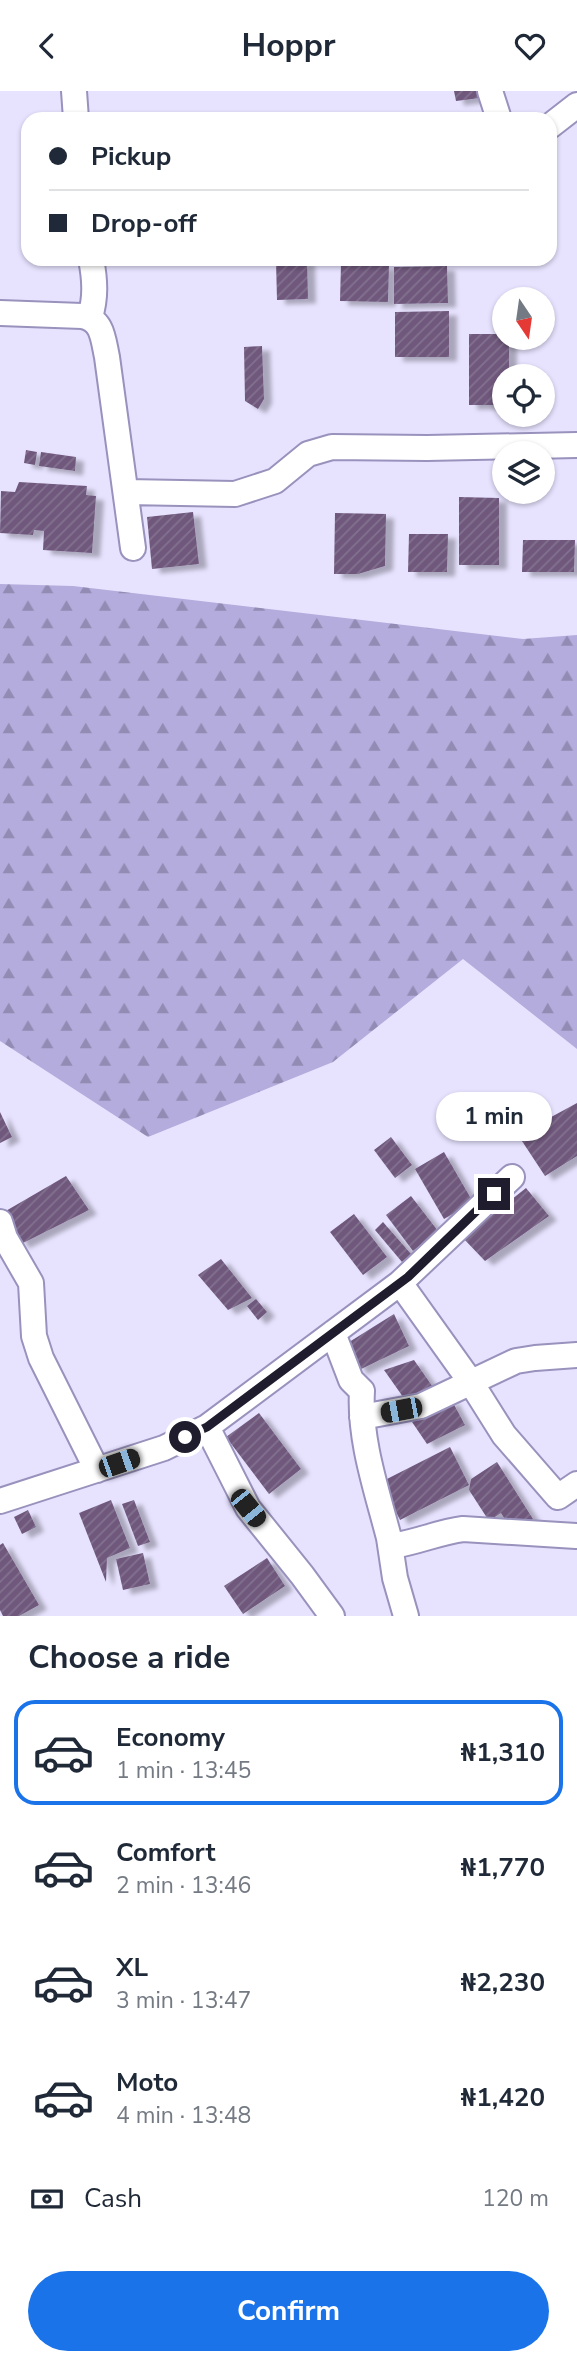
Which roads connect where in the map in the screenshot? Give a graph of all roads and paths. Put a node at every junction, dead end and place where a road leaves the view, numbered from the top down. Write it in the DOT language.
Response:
graph roads {
  1 [pos="74,91"];
  2 [pos="490,91"];
  3 [pos="577,105"];
  4 [pos="75,112"];
  5 [pos="497,112"];
  6 [pos="557,121"];
  7 [pos="92,266"];
  8 [pos="0,313"];
  9 [pos="90,317"];
  10 [pos="577,445"];
  11 [pos="127,492"];
  12 [pos="132,548"];
  13 [pos="512,1177"];
  14 [pos="0,1222"];
  15 [pos="400,1283"];
  16 [pos="333,1333"];
  17 [pos="577,1355"];
  18 [pos="470,1381"];
  19 [pos="362,1417"];
  20 [pos="207,1427"];
  21 [pos="97,1470"];
  22 [pos="567,1491"];
  23 [pos="0,1501"];
  24 [pos="389,1538"];
  25 [pos="576,1540"];
  26 [pos="332,1616"];
  27 [pos="406,1616"];
  1 -- 4 [label="street"];
  2 -- 5 [label="street"];
  3 -- 6 [label="street"];
  7 -- 9 [label="street"];
  8 -- 9 [label="street"];
  9 -- 11 [label="street"];
  10 -- 11 [label="street"];
  11 -- 12 [label="street"];
  13 -- 15 [label="street"];
  14 -- 21 [label="street"];
  15 -- 16 [label="street"];
  15 -- 18 [label="street"];
  16 -- 19 [label="street"];
  16 -- 20 [label="street"];
  17 -- 18 [label="street"];
  18 -- 19 [label="street"];
  18 -- 22 [label="street"];
  19 -- 24 [label="street"];
  20 -- 21 [label="street"];
  20 -- 26 [label="street"];
  21 -- 23 [label="street"];
  22 -- 25 [label="street"];
  24 -- 25 [label="street"];
  24 -- 27 [label="street"];
}
